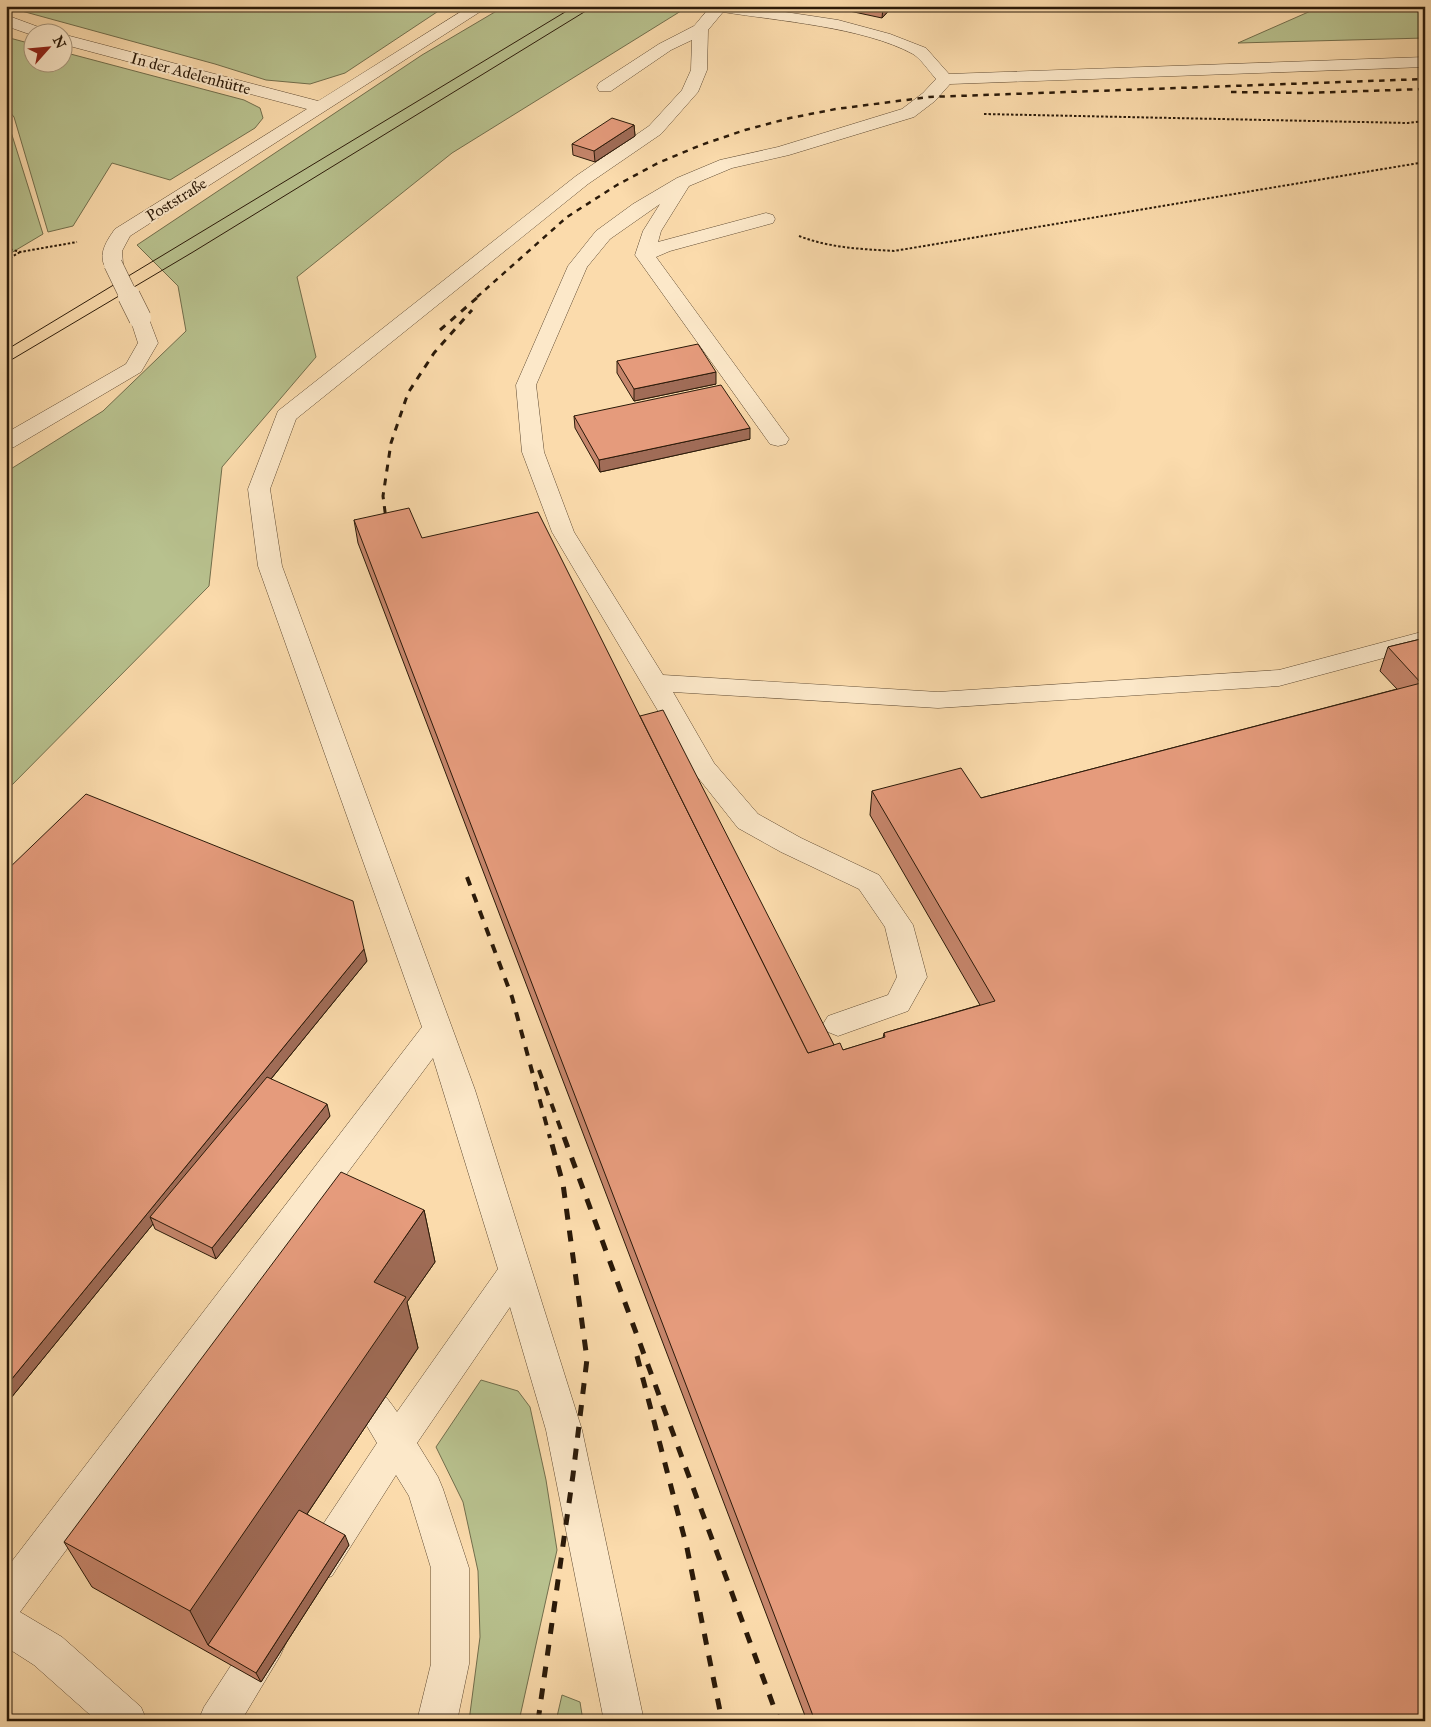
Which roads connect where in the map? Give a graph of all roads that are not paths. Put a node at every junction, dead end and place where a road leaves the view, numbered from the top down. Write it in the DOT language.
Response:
graph roads {
  1 [pos="481,6"];
  2 [pos="6,20"];
  3 [pos="22,26"];
  4 [pos="700,29"];
  5 [pos="72,42"];
  6 [pos="1425,62"];
  7 [pos="944,79"];
  8 [pos="604,87"];
  9 [pos="320,107"];
  10 [pos="683,182"];
  11 [pos="766,219"];
  12 [pos="644,255"];
  13 [pos="778,439"];
  14 [pos="6,442"];
  15 [pos="1425,639"];
  16 [pos="655,683"];
  17 [pos="838,1024"];
  18 [pos="438,1029"];
  19 [pos="516,1272"];
  20 [pos="324,1364"];
  21 [pos="304,1586"];
  22 [pos="6,1600"];
  23 [pos="283,1618"];
  24 [pos="6,1625"];
  25 [pos="126,1721"];
  26 [pos="218,1721"];
  27 [pos="437,1721"];
  28 [pos="624,1721"];
  1 -- 9 [label="street, Poststraße"];
  2 -- 3 [label="street"];
  4 -- 7 [label="street"];
  4 -- 8 [label="street"];
  4 -- 18 [label="street"];
  5 -- 9 [label="street, In der Adelenhütte"];
  6 -- 7 [label="street"];
  7 -- 10 [label="street"];
  9 -- 14 [label="street, Poststraße, bridge"];
  10 -- 12 [label="street"];
  10 -- 16 [label="street"];
  11 -- 12 [label="street"];
  12 -- 13 [label="street"];
  15 -- 16 [label="street"];
  16 -- 17 [label="street"];
  18 -- 19 [label="street"];
  18 -- 22 [label="street"];
  19 -- 21 [label="street"];
  19 -- 28 [label="street"];
  20 -- 27 [label="street"];
  23 -- 26 [label="street"];
  24 -- 25 [label="street"];
}
